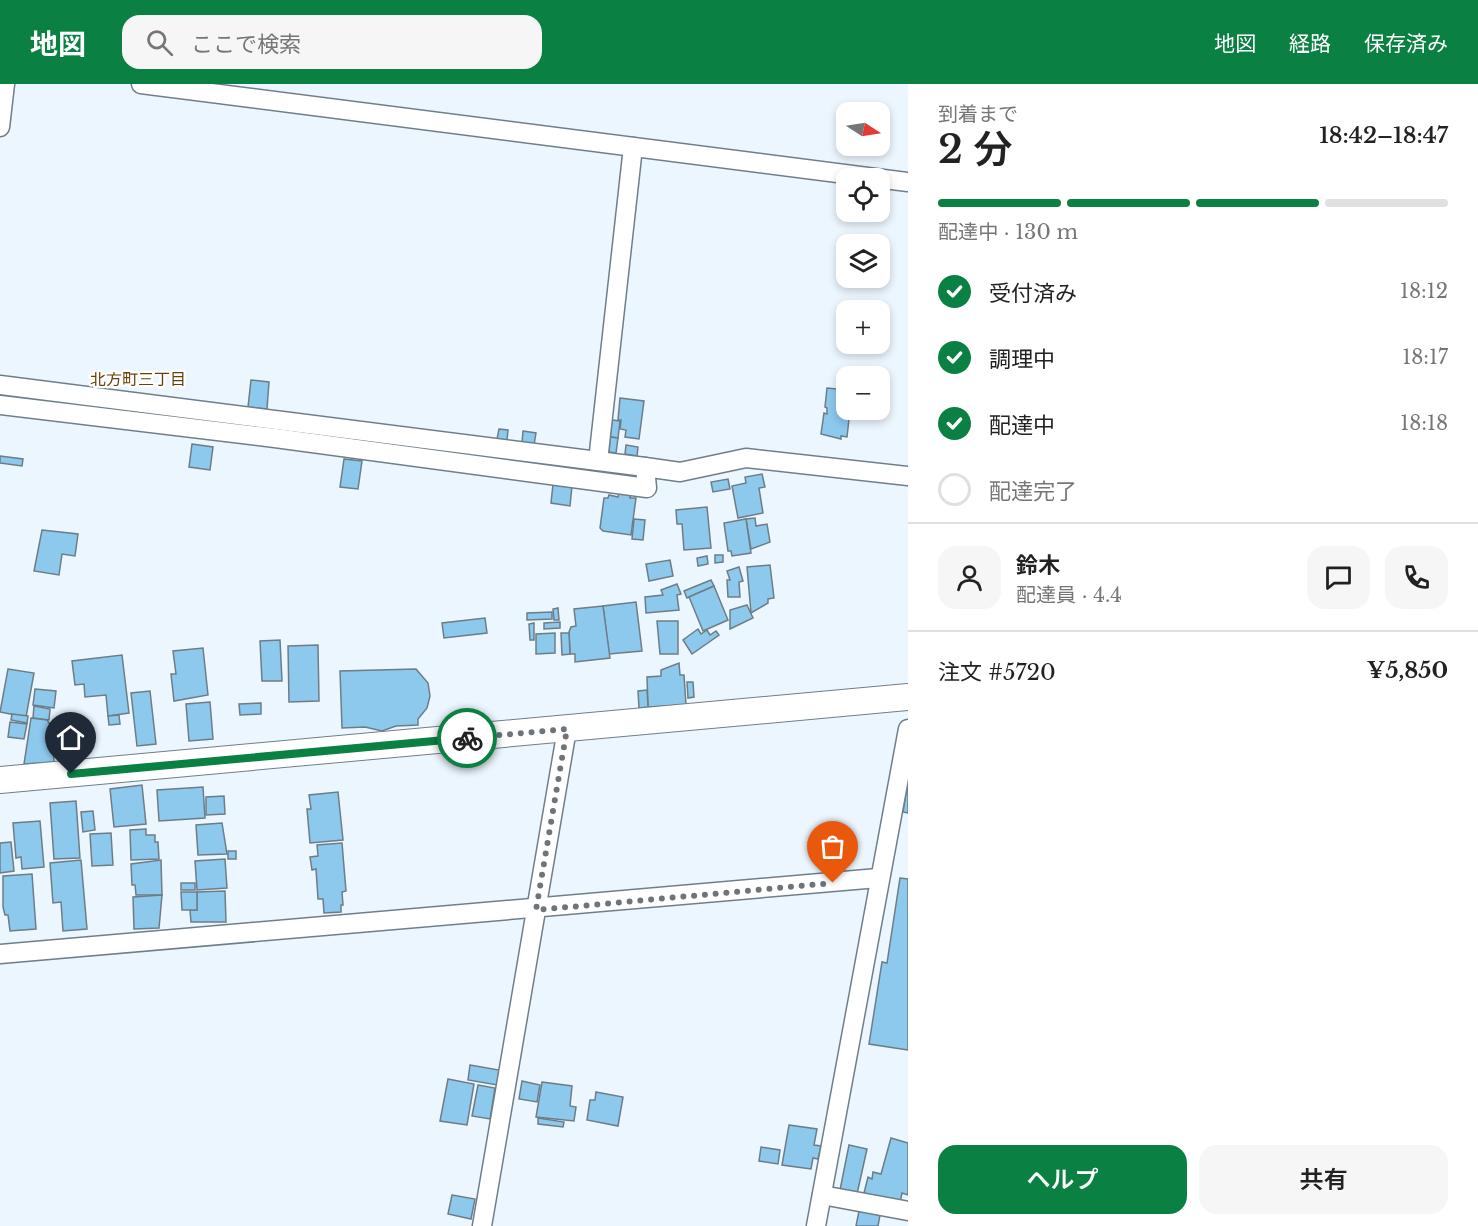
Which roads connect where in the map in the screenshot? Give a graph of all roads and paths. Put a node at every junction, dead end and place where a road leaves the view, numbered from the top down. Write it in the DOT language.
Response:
graph roads {
  1 [pos="5,84"];
  2 [pos="141,84"];
  3 [pos="0,127"];
  4 [pos="633,147"];
  5 [pos="908,182"];
  6 [pos="0,385"];
  7 [pos="0,405"];
  8 [pos="598,461"];
  9 [pos="645,467"];
  10 [pos="908,476"];
  11 [pos="908,697"];
  12 [pos="567,729"];
  13 [pos="908,729"];
  14 [pos="0,780"];
  15 [pos="878,878"];
  16 [pos="536,910"];
  17 [pos="0,954"];
  18 [pos="822,1195"];
  19 [pos="908,1211"];
  20 [pos="482,1226"];
  21 [pos="816,1226"];
  1 -- 3 [label="street"];
  2 -- 4 [label="street"];
  4 -- 5 [label="street"];
  4 -- 8 [label="street"];
  6 -- 8 [label="street"];
  7 -- 9 [label="street"];
  8 -- 9 [label="street"];
  9 -- 10 [label="street"];
  11 -- 12 [label="street"];
  12 -- 14 [label="street"];
  12 -- 16 [label="street"];
  13 -- 15 [label="street"];
  15 -- 16 [label="street"];
  15 -- 18 [label="street"];
  16 -- 17 [label="street"];
  16 -- 20 [label="street"];
  18 -- 19 [label="street"];
  18 -- 21 [label="street"];
}
